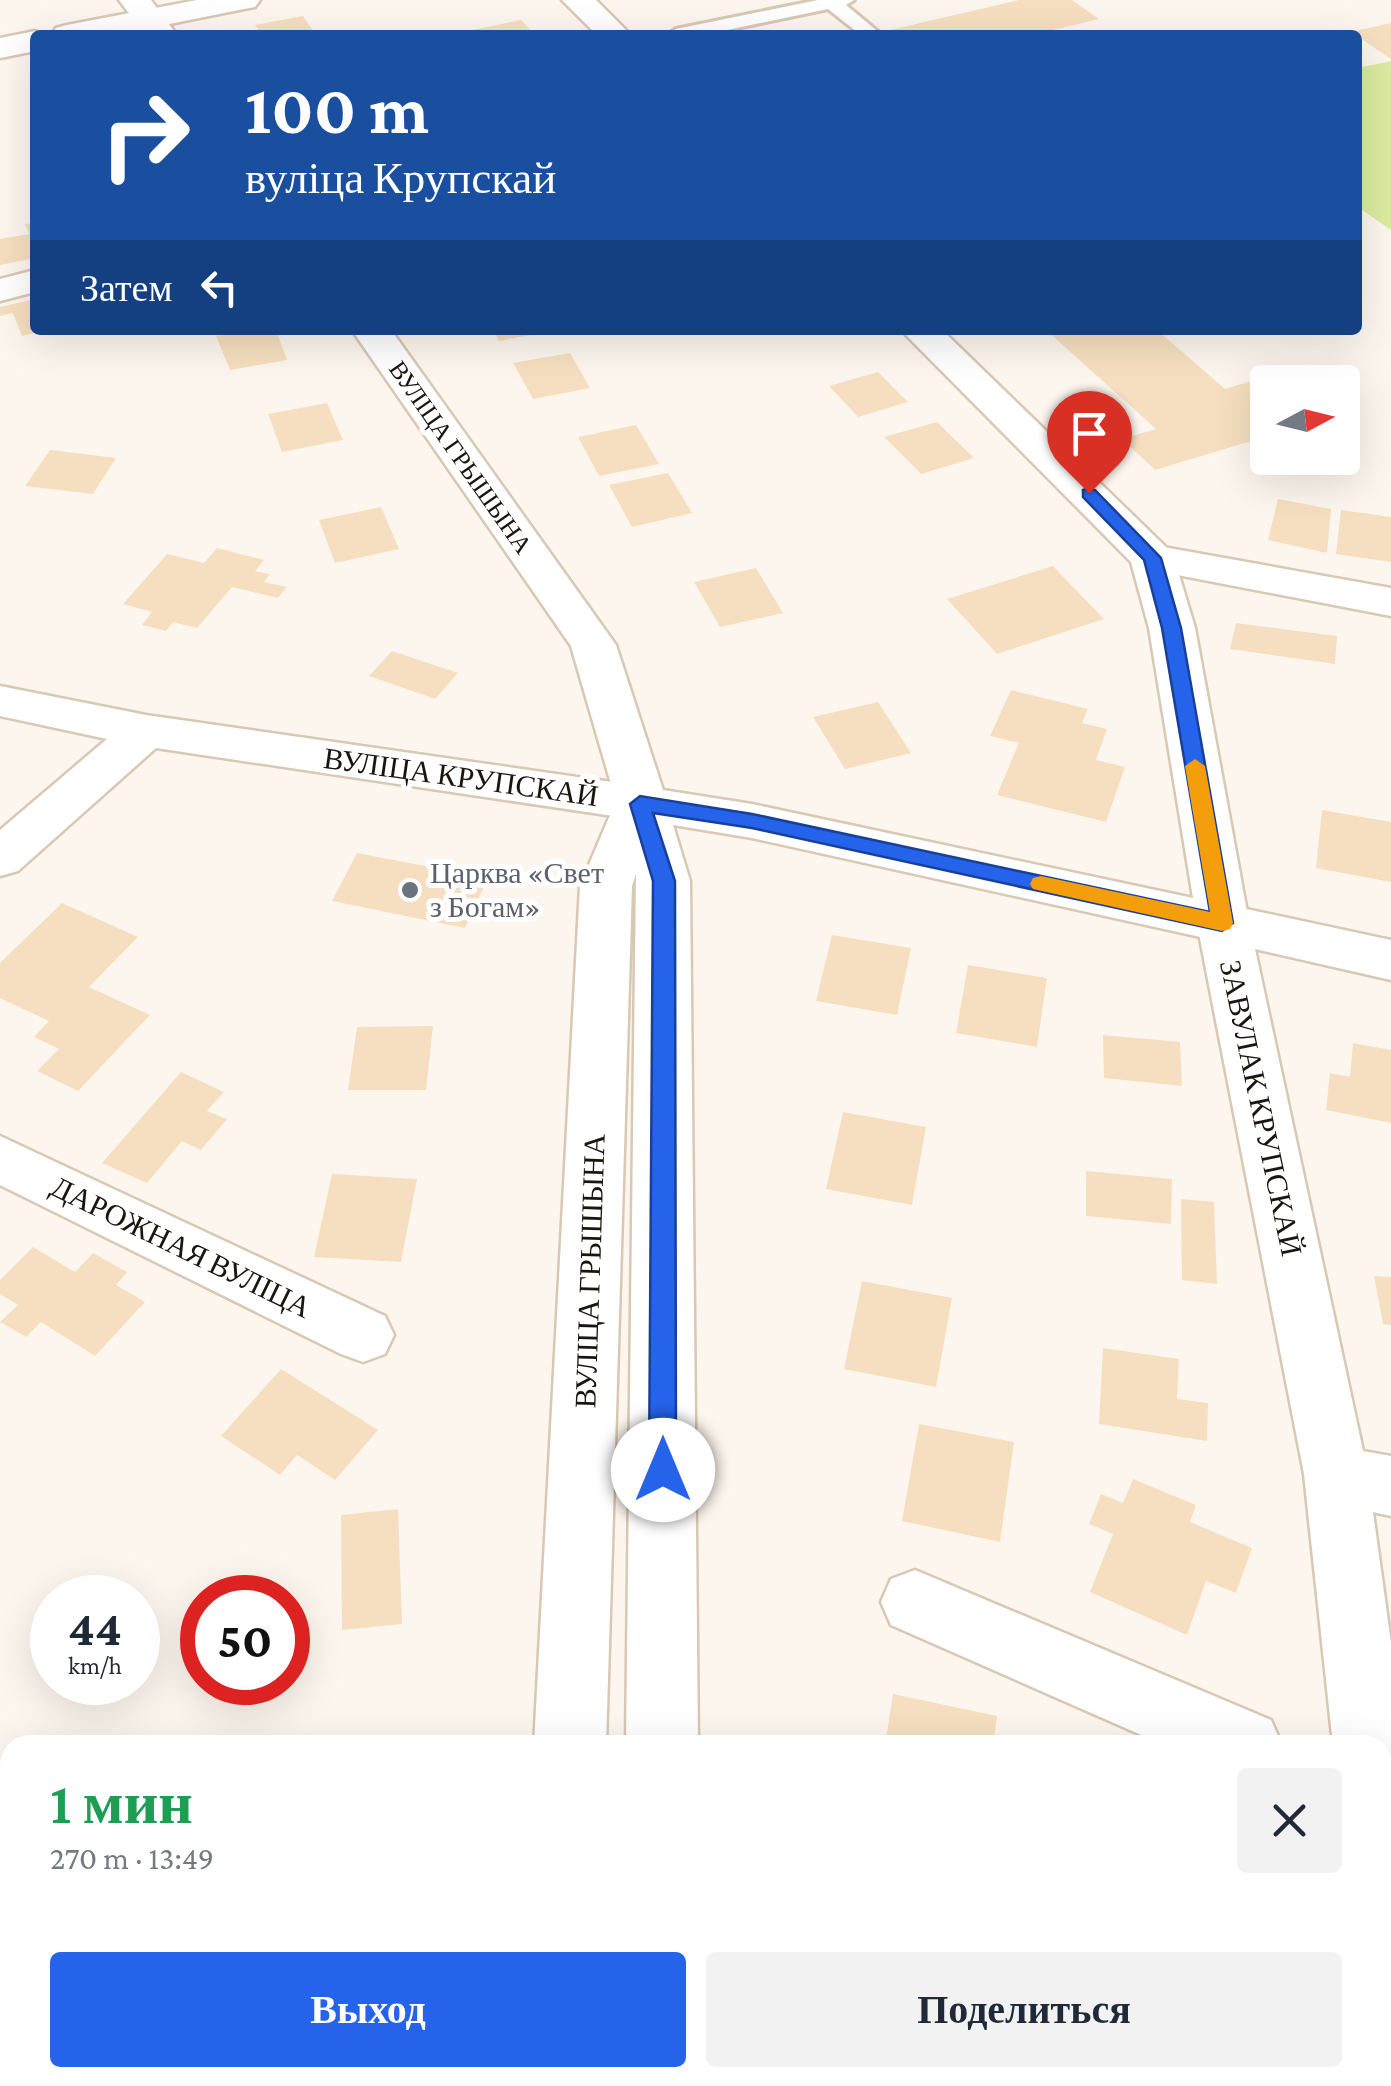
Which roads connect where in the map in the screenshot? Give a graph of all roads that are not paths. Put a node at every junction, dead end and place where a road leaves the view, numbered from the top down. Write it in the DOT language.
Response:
graph roads {
  1 [pos="244,0"];
  2 [pos="578,0"];
  3 [pos="839,1"];
  4 [pos="148,18"];
  5 [pos="91,30"];
  6 [pos="610,30"];
  7 [pos="700,30"];
  8 [pos="868,30"];
  9 [pos="30,42"];
  10 [pos="0,48"];
  11 [pos="30,282"];
  12 [pos="0,290"];
  13 [pos="375,335"];
  14 [pos="925,335"];
  15 [pos="1152,558"];
  16 [pos="1391,602"];
  17 [pos="0,701"];
  18 [pos="146,731"];
  19 [pos="640,804"];
  20 [pos="0,858"];
  21 [pos="1222,923"];
  22 [pos="1391,960"];
  23 [pos="0,1160"];
  24 [pos="363,1335"];
  25 [pos="1364,1480"];
  26 [pos="915,1602"];
  27 [pos="570,1735"];
  28 [pos="662,1735"];
  29 [pos="1223,1735"];
  30 [pos="1368,1735"];
  1 -- 4 [label="main road"];
  2 -- 6 [label="main road"];
  3 -- 7 [label="lane"];
  3 -- 8 [label="lane"];
  4 -- 5 [label="main road"];
  9 -- 10 [label="main road"];
  11 -- 12 [label="main road"];
  13 -- 19 [label="main road, ВУЛІЦА ГРЫШЫНА"];
  14 -- 15 [label="main road, ЗАВУЛАК КРУПСКАЙ"];
  15 -- 16 [label="main road"];
  15 -- 21 [label="main road, ЗАВУЛАК КРУПСКАЙ"];
  17 -- 18 [label="main road, ВУЛІЦА КРУПСКАЙ"];
  18 -- 19 [label="main road, ВУЛІЦА КРУПСКАЙ"];
  18 -- 20 [label="main road"];
  19 -- 21 [label="main road, ВУЛІЦА КРУПСКАЙ"];
  19 -- 27 [label="main road, ВУЛІЦА ГРЫШЫНА"];
  19 -- 28 [label="main road, ВУЛІЦА ГРЫШЫНА"];
  21 -- 22 [label="main road, ВУЛІЦА КРУПСКАЙ"];
  21 -- 25 [label="main road, ЗАВУЛАК КРУПСКАЙ"];
  23 -- 24 [label="main road, ДАРОЖНАЯ ВУЛІЦА"];
  25 -- 30 [label="main road, ЗАВУЛАК КРУПСКАЙ"];
  26 -- 29 [label="main road"];
}
